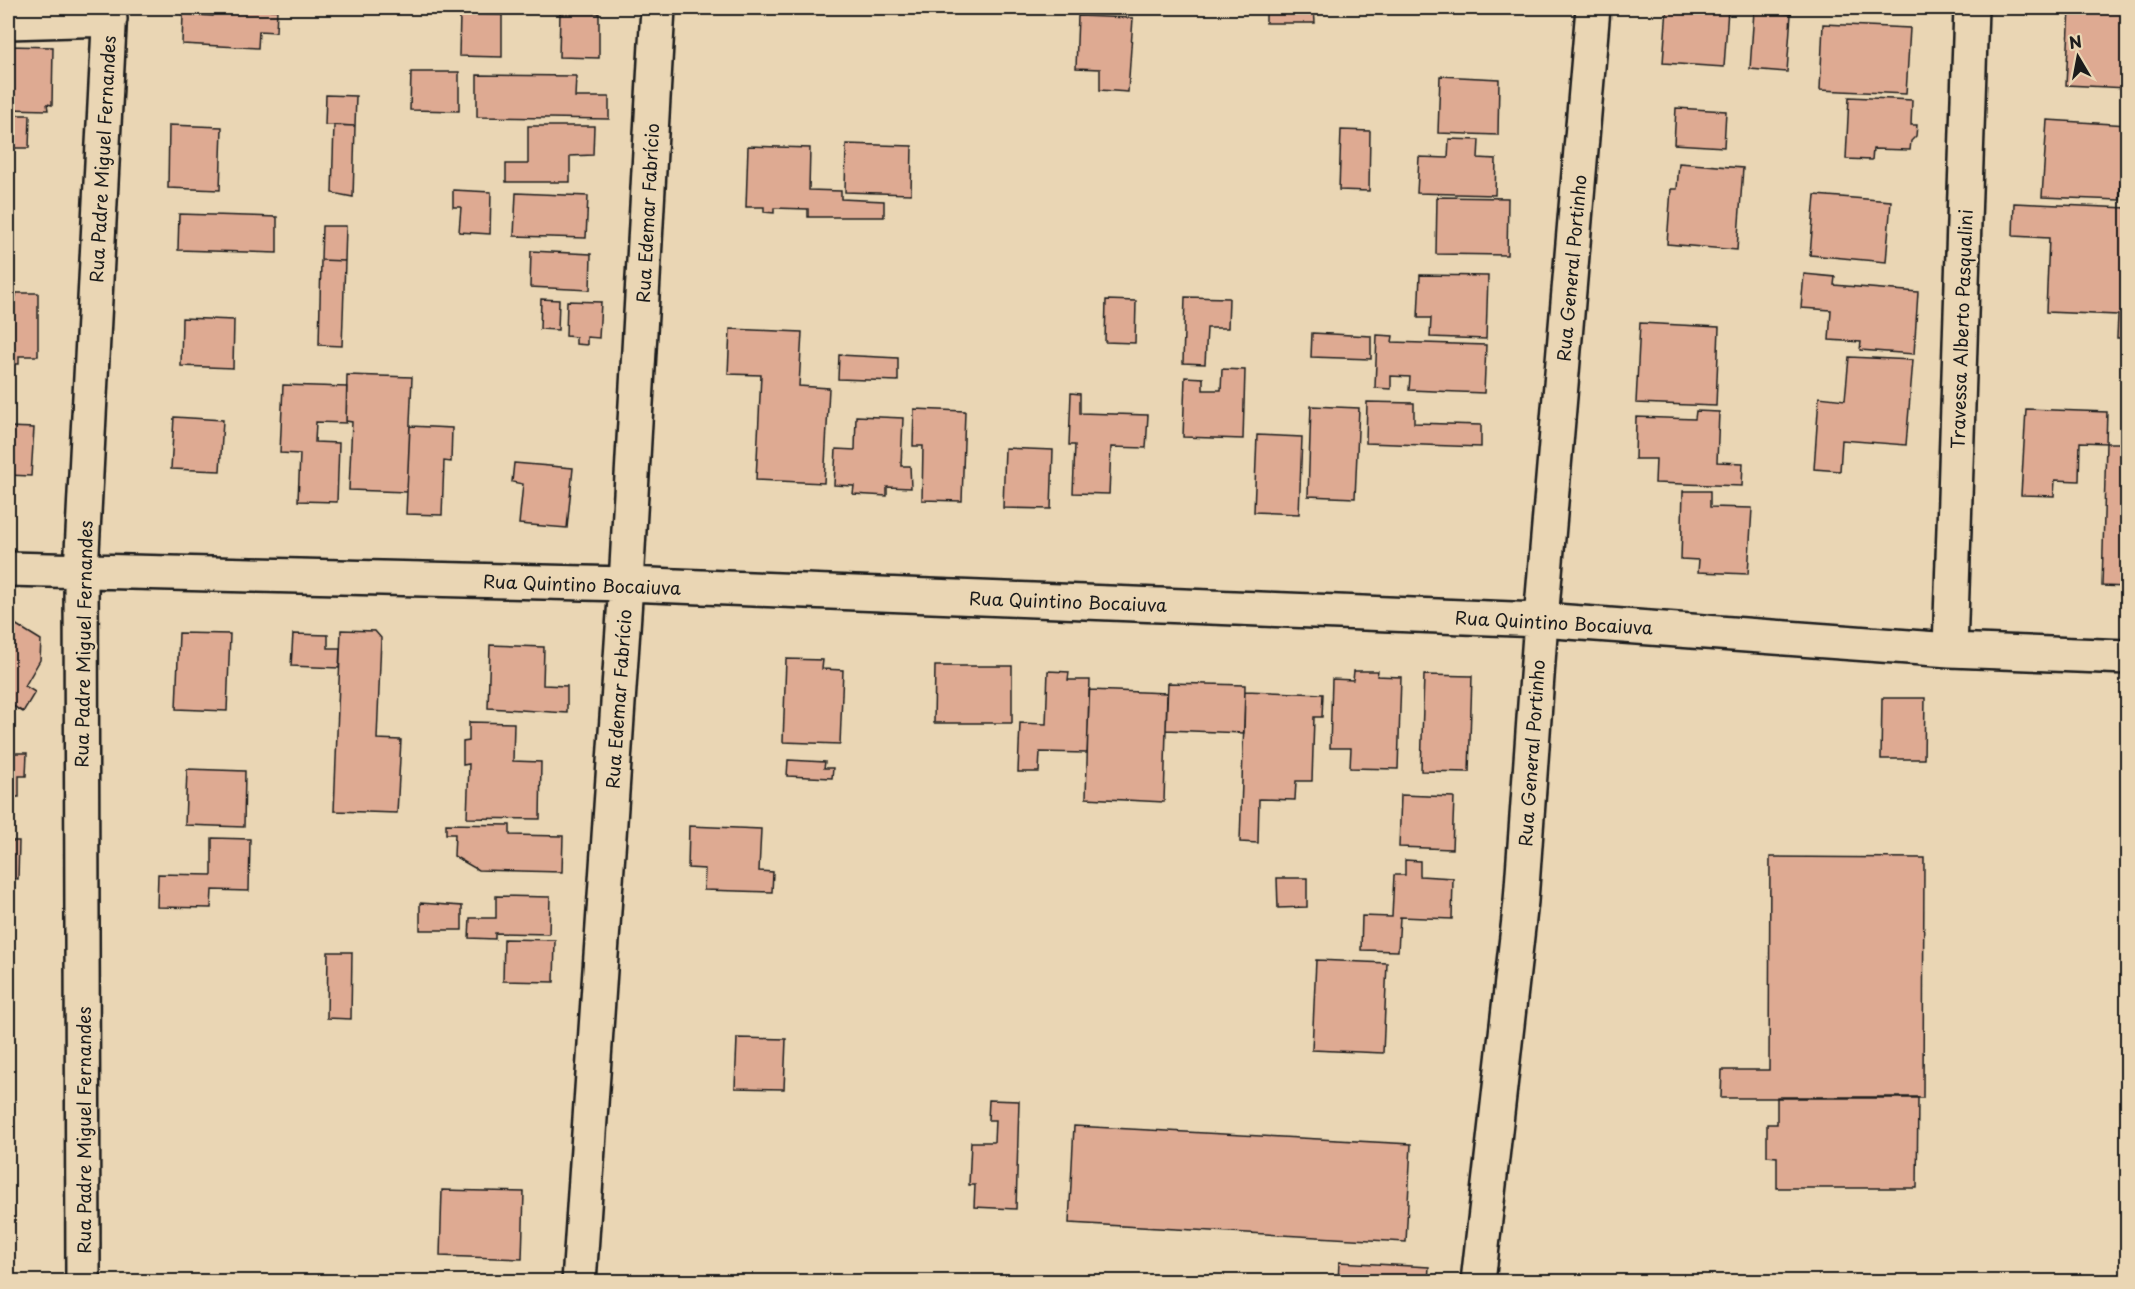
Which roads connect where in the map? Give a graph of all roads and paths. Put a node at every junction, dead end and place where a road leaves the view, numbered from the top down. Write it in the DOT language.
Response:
graph roads {
  1 [pos="658,8"];
  2 [pos="1593,8"];
  3 [pos="1971,8"];
  4 [pos="110,13"];
  5 [pos="8,22"];
  6 [pos="8,569"];
  7 [pos="81,571"];
  8 [pos="626,584"];
  9 [pos="1541,620"];
  10 [pos="1950,650"];
  11 [pos="2127,657"];
  12 [pos="83,1281"];
  13 [pos="579,1281"];
  14 [pos="1478,1281"];
  1 -- 8 [label="street, Rua Edemar Fabrício"];
  2 -- 9 [label="street, Rua General Portinho"];
  3 -- 10 [label="street, Travessa Alberto Pasqualini"];
  4 -- 5 [label="street"];
  4 -- 7 [label="street, Rua Padre Miguel Fernandes"];
  6 -- 7 [label="street, Rua Quintino Bocaiuva"];
  7 -- 8 [label="street, Rua Quintino Bocaiuva"];
  7 -- 12 [label="street, Rua Padre Miguel Fernandes"];
  8 -- 9 [label="street, Rua Quintino Bocaiuva"];
  8 -- 13 [label="street, Rua Edemar Fabrício"];
  9 -- 10 [label="street, Rua Quintino Bocaiuva"];
  9 -- 14 [label="street, Rua General Portinho"];
  10 -- 11 [label="street, Rua Quintino Bocaiuva"];
}
